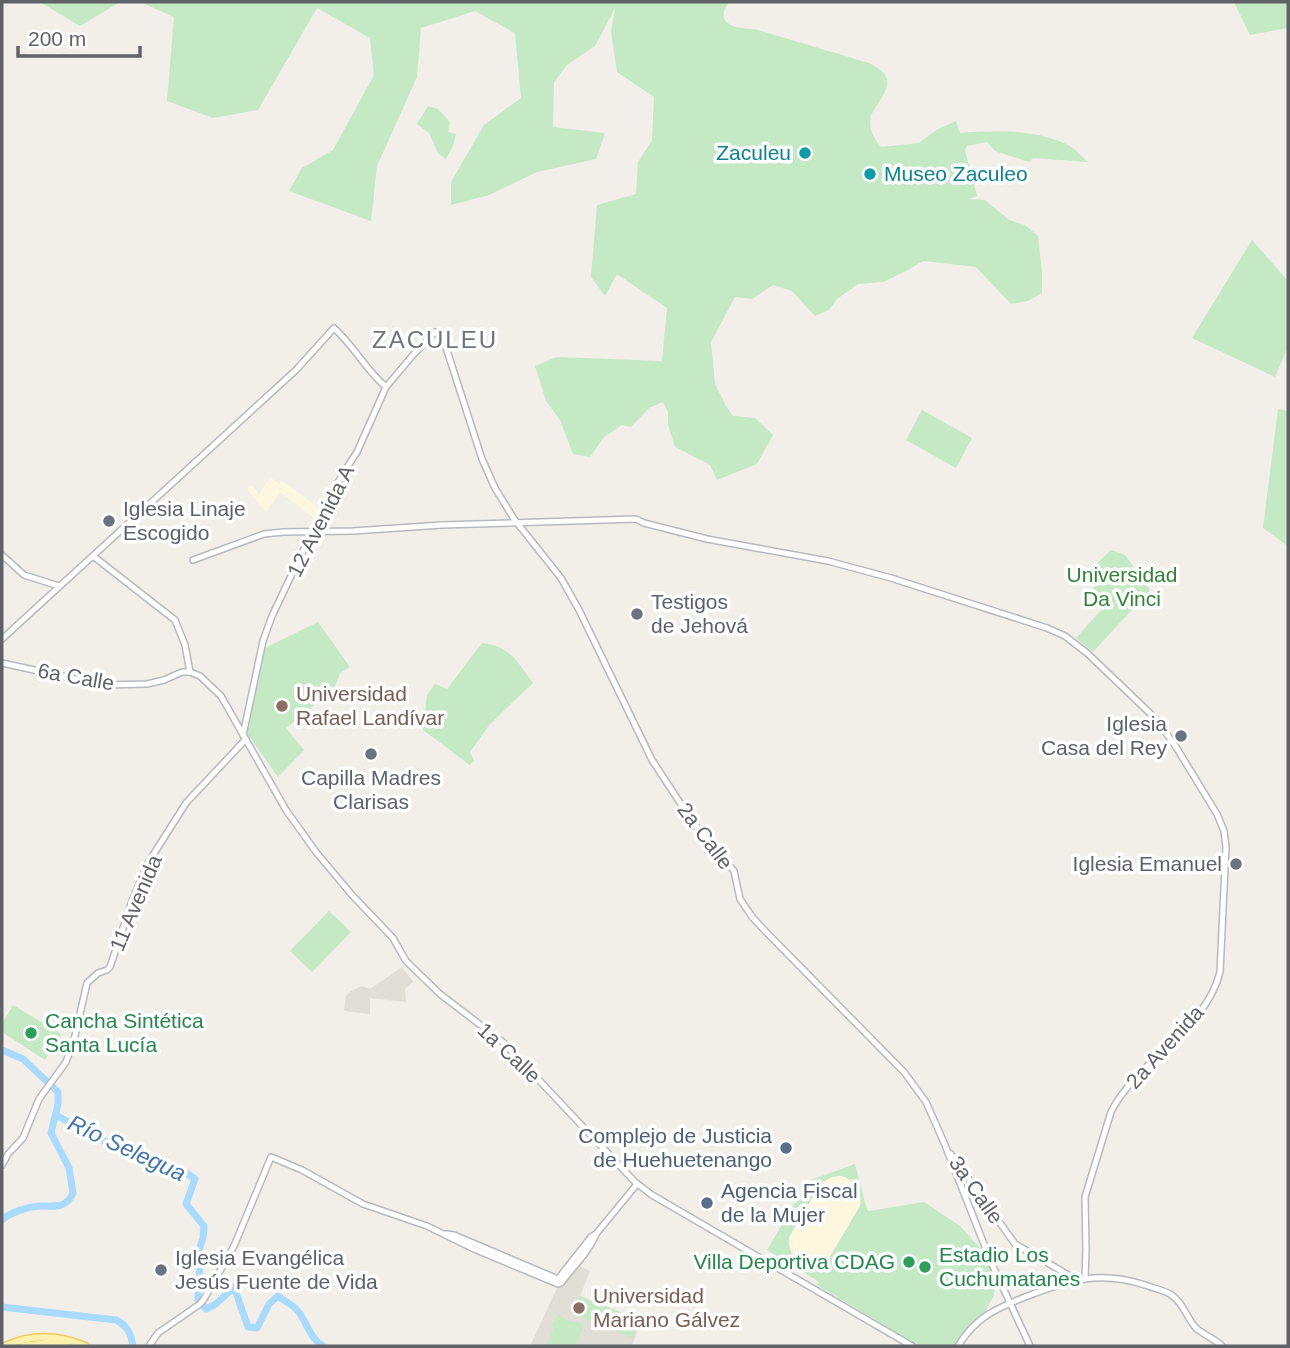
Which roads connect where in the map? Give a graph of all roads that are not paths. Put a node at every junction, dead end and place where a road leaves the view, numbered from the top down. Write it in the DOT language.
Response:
graph roads {
  1 [pos="441,332"];
  2 [pos="386,387"];
  3 [pos="516,522"];
  4 [pos="312,532"];
  5 [pos="2,555"];
  6 [pos="93,556"];
  7 [pos="193,560"];
  8 [pos="59,586"];
  9 [pos="2,639"];
  10 [pos="2,663"];
  11 [pos="190,672"];
  12 [pos="244,737"];
  13 [pos="945,1146"];
  14 [pos="2,1165"];
  15 [pos="637,1184"];
  16 [pos="1085,1278"];
  17 [pos="1077,1280"];
  18 [pos="1009,1302"];
  19 [pos="5,1346"];
  20 [pos="23,1346"];
  21 [pos="67,1346"];
  22 [pos="85,1346"];
  23 [pos="149,1346"];
  24 [pos="912,1346"];
  25 [pos="958,1346"];
  26 [pos="1030,1346"];
  27 [pos="1222,1346"];
  1 -- 2 [label="street, 12 Avenida A"];
  1 -- 3 [label="street, 2a Calle"];
  2 -- 4 [label="street, 12 Avenida A"];
  2 -- 6 [label="street"];
  3 -- 4 [label="street, 2a Avenida"];
  3 -- 13 [label="street, 2a Calle"];
  3 -- 16 [label="street, 2a Avenida"];
  4 -- 7 [label="street, 2a Avenida"];
  4 -- 12 [label="street, 12 Avenida A"];
  5 -- 8 [label="street"];
  6 -- 8 [label="street"];
  6 -- 11 [label="street"];
  8 -- 9 [label="street"];
  10 -- 11 [label="street, 6a Calle"];
  11 -- 12 [label="street, 1a Calle"];
  12 -- 14 [label="street, 11 Avenida"];
  12 -- 15 [label="street, 1a Calle"];
  13 -- 17 [label="street, 3a Calle"];
  13 -- 18 [label="street, 2a Calle"];
  15 -- 23 [label="street"];
  15 -- 24 [label="street, 1a Calle"];
  16 -- 17 [label="street"];
  16 -- 27 [label="street"];
  17 -- 18 [label="street"];
  18 -- 25 [label="street"];
  18 -- 26 [label="street, 2a Calle"];
  19 -- 22 [label="main road"];
  20 -- 21 [label="main road"];
}
